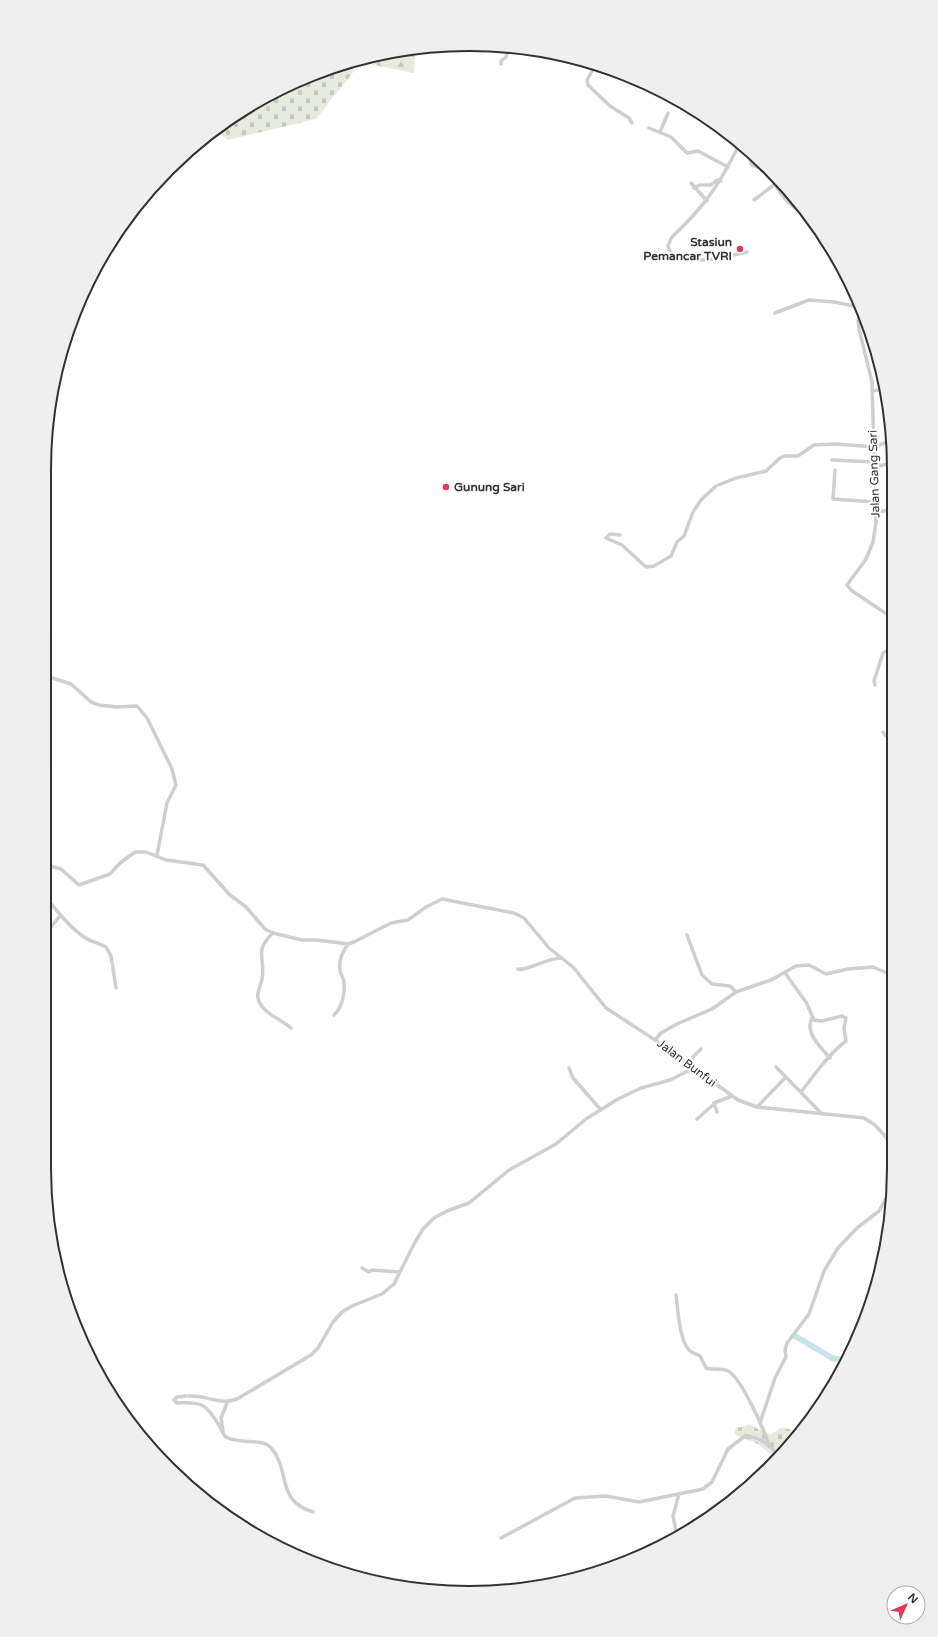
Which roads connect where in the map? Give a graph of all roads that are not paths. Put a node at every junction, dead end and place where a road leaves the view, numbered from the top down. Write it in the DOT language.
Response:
graph roads {
  1 [pos="507,53"];
  2 [pos="501,64"];
  3 [pos="593,70"];
  4 [pos="668,113"];
  5 [pos="632,122"];
  6 [pos="649,128"];
  7 [pos="660,132"];
  8 [pos="737,149"];
  9 [pos="749,158"];
  10 [pos="728,166"];
  11 [pos="759,168"];
  12 [pos="721,181"];
  13 [pos="691,183"];
  14 [pos="775,184"];
  15 [pos="694,188"];
  16 [pos="754,200"];
  17 [pos="707,201"];
  18 [pos="788,202"];
  19 [pos="796,209"];
  20 [pos="747,252"];
  21 [pos="854,306"];
  22 [pos="775,313"];
  23 [pos="858,317"];
  24 [pos="879,390"];
  25 [pos="872,391"];
  26 [pos="886,442"];
  27 [pos="874,447"];
  28 [pos="832,460"];
  29 [pos="875,462"];
  30 [pos="887,464"];
  31 [pos="875,467"];
  32 [pos="834,470"];
  33 [pos="875,502"];
  34 [pos="887,510"];
  35 [pos="876,513"];
  36 [pos="620,535"];
  37 [pos="887,614"];
  38 [pos="887,651"];
  39 [pos="51,678"];
  40 [pos="875,686"];
  41 [pos="883,732"];
  42 [pos="887,735"];
  43 [pos="157,855"];
  44 [pos="51,868"];
  45 [pos="51,905"];
  46 [pos="60,916"];
  47 [pos="51,927"];
  48 [pos="273,933"];
  49 [pos="687,935"];
  50 [pos="348,944"];
  51 [pos="562,958"];
  52 [pos="518,969"];
  53 [pos="785,973"];
  54 [pos="887,973"];
  55 [pos="116,988"];
  56 [pos="736,992"];
  57 [pos="334,1015"];
  58 [pos="812,1018"];
  59 [pos="291,1028"];
  60 [pos="655,1040"];
  61 [pos="701,1049"];
  62 [pos="830,1058"];
  63 [pos="689,1065"];
  64 [pos="776,1067"];
  65 [pos="569,1068"];
  66 [pos="694,1068"];
  67 [pos="786,1077"];
  68 [pos="801,1092"];
  69 [pos="732,1096"];
  70 [pos="713,1105"];
  71 [pos="757,1107"];
  72 [pos="601,1110"];
  73 [pos="717,1112"];
  74 [pos="822,1114"];
  75 [pos="697,1119"];
  76 [pos="887,1139"];
  77 [pos="886,1200"];
  78 [pos="362,1268"];
  79 [pos="400,1272"];
  80 [pos="676,1295"];
  81 [pos="227,1403"];
  82 [pos="760,1423"];
  83 [pos="224,1436"];
  84 [pos="769,1445"];
  85 [pos="776,1452"];
  86 [pos="679,1494"];
  87 [pos="313,1512"];
  88 [pos="676,1531"];
  89 [pos="501,1538"];
  1 -- 2 [label="street"];
  3 -- 5 [label="street"];
  4 -- 7 [label="street"];
  6 -- 7 [label="street"];
  7 -- 10 [label="street"];
  8 -- 10 [label="street"];
  9 -- 11 [label="street"];
  10 -- 12 [label="street"];
  12 -- 15 [label="street"];
  12 -- 17 [label="street"];
  13 -- 15 [label="street"];
  14 -- 16 [label="street"];
  14 -- 18 [label="street"];
  15 -- 17 [label="street"];
  17 -- 20 [label="street"];
  18 -- 19 [label="street"];
  21 -- 22 [label="street"];
  23 -- 25 [label="street, Jalan Gang Sari"];
  24 -- 25 [label="street"];
  25 -- 27 [label="street, Jalan Gang Sari"];
  26 -- 27 [label="street"];
  27 -- 29 [label="street, Jalan Gang Sari"];
  27 -- 36 [label="street"];
  28 -- 29 [label="street"];
  29 -- 31 [label="street, Jalan Gang Sari"];
  30 -- 31 [label="street"];
  31 -- 33 [label="street, Jalan Gang Sari"];
  32 -- 33 [label="street"];
  33 -- 35 [label="street, Jalan Gang Sari"];
  34 -- 35 [label="street"];
  35 -- 37 [label="street, Jalan Gang Sari"];
  38 -- 40 [label="street"];
  39 -- 43 [label="street"];
  41 -- 42 [label="street"];
  43 -- 44 [label="street"];
  43 -- 48 [label="street"];
  45 -- 46 [label="street"];
  46 -- 47 [label="street"];
  46 -- 55 [label="street"];
  48 -- 50 [label="street"];
  48 -- 59 [label="street"];
  49 -- 56 [label="street"];
  50 -- 51 [label="street, Jalan Bunfui"];
  50 -- 57 [label="street"];
  51 -- 52 [label="street"];
  51 -- 60 [label="street, Jalan Bunfui"];
  53 -- 54 [label="street"];
  53 -- 56 [label="street"];
  53 -- 58 [label="street"];
  56 -- 60 [label="street"];
  58 -- 62 [label="street"];
  58 -- 62 [label="street"];
  60 -- 63 [label="street, Jalan Bunfui"];
  61 -- 63 [label="street"];
  62 -- 68 [label="street"];
  63 -- 66 [label="street, Jalan Bunfui"];
  64 -- 67 [label="street"];
  65 -- 72 [label="street"];
  66 -- 69 [label="street, Jalan Bunfui"];
  66 -- 72 [label="street"];
  67 -- 68 [label="street"];
  67 -- 71 [label="street"];
  68 -- 74 [label="street"];
  69 -- 70 [label="street"];
  69 -- 71 [label="street, Jalan Bunfui"];
  70 -- 73 [label="street"];
  70 -- 75 [label="street"];
  71 -- 74 [label="street, Jalan Bunfui"];
  72 -- 79 [label="street"];
  74 -- 76 [label="street, Jalan Bunfui"];
  77 -- 82 [label="street"];
  78 -- 79 [label="street"];
  79 -- 81 [label="street"];
  80 -- 82 [label="street"];
  81 -- 83 [label="street"];
  81 -- 83 [label="street"];
  82 -- 84 [label="street"];
  83 -- 87 [label="street"];
  84 -- 85 [label="street"];
  84 -- 86 [label="street"];
  86 -- 88 [label="street"];
  86 -- 89 [label="street"];
}
